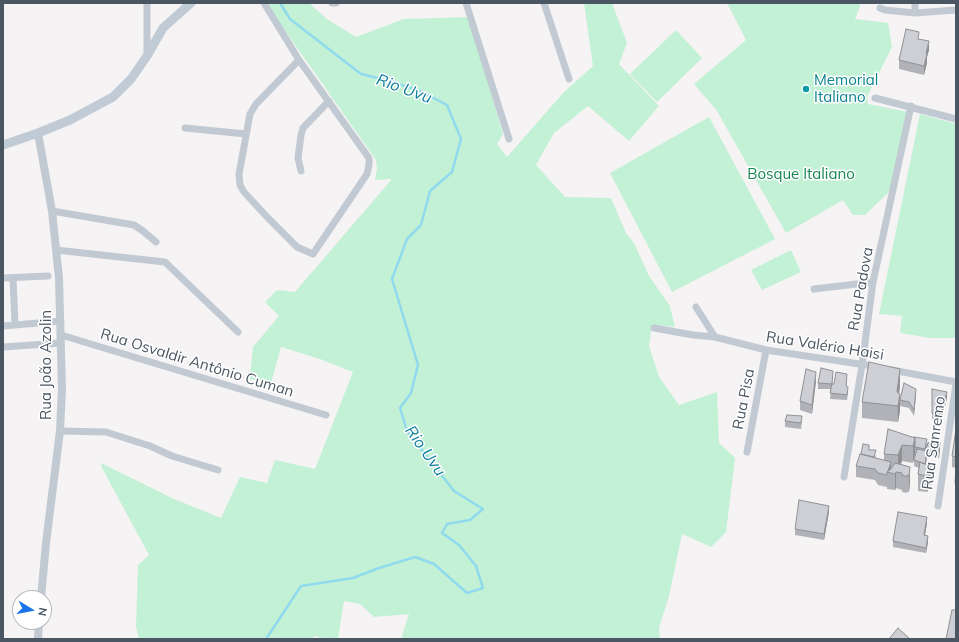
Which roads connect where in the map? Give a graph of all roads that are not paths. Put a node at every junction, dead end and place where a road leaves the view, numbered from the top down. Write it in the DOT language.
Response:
graph roads {
  1 [pos="147,3"];
  2 [pos="191,3"];
  3 [pos="264,3"];
  4 [pos="332,3"];
  5 [pos="336,3"];
  6 [pos="466,3"];
  7 [pos="544,3"];
  8 [pos="915,3"];
  9 [pos="880,8"];
  10 [pos="956,10"];
  11 [pos="915,13"];
  12 [pos="147,56"];
  13 [pos="299,60"];
  14 [pos="569,79"];
  15 [pos="875,98"];
  16 [pos="329,101"];
  17 [pos="911,106"];
  18 [pos="956,119"];
  19 [pos="185,128"];
  20 [pos="38,134"];
  21 [pos="246,134"];
  22 [pos="509,139"];
  23 [pos="3,145"];
  24 [pos="301,171"];
  25 [pos="52,211"];
  26 [pos="156,242"];
  27 [pos="56,250"];
  28 [pos="48,276"];
  29 [pos="3,278"];
  30 [pos="13,278"];
  31 [pos="873,282"];
  32 [pos="814,289"];
  33 [pos="696,306"];
  34 [pos="61,321"];
  35 [pos="16,325"];
  36 [pos="3,326"];
  37 [pos="654,328"];
  38 [pos="238,332"];
  39 [pos="714,337"];
  40 [pos="61,339"];
  41 [pos="3,347"];
  42 [pos="766,350"];
  43 [pos="862,365"];
  44 [pos="870,366"];
  45 [pos="886,369"];
  46 [pos="956,383"];
  47 [pos="326,415"];
  48 [pos="60,431"];
  49 [pos="747,452"];
  50 [pos="218,470"];
  51 [pos="844,477"];
  52 [pos="938,506"];
  53 [pos="42,590"];
  1 -- 12 [label="street"];
  2 -- 12 [label="main road"];
  3 -- 13 [label="street"];
  4 -- 5 [label="street"];
  6 -- 22 [label="street"];
  7 -- 14 [label="street"];
  8 -- 11 [label="street"];
  9 -- 11 [label="street"];
  10 -- 11 [label="street"];
  12 -- 20 [label="main road"];
  13 -- 16 [label="street"];
  13 -- 21 [label="street"];
  15 -- 17 [label="street"];
  16 -- 21 [label="street"];
  16 -- 24 [label="street"];
  17 -- 18 [label="street"];
  17 -- 31 [label="street, Rua Padova"];
  19 -- 21 [label="street"];
  20 -- 23 [label="main road"];
  20 -- 25 [label="street, Rua João Azolin"];
  25 -- 26 [label="street"];
  25 -- 27 [label="street, Rua João Azolin"];
  27 -- 34 [label="street, Rua João Azolin"];
  27 -- 38 [label="street"];
  28 -- 30 [label="street"];
  29 -- 30 [label="street"];
  30 -- 35 [label="street"];
  31 -- 32 [label="street"];
  31 -- 43 [label="street, Rua Padova"];
  33 -- 39 [label="street"];
  34 -- 35 [label="street"];
  34 -- 40 [label="street, Rua João Azolin"];
  35 -- 36 [label="street"];
  37 -- 39 [label="street, Rua Valério Haisi"];
  39 -- 42 [label="street, Rua Valério Haisi"];
  40 -- 41 [label="street"];
  40 -- 47 [label="street, Rua Osvaldir Antônio Cuman"];
  40 -- 48 [label="street, Rua João Azolin"];
  42 -- 43 [label="street, Rua Valério Haisi"];
  42 -- 49 [label="street, Rua Pisa"];
  43 -- 44 [label="street, Rua Valério Haisi"];
  43 -- 51 [label="street, Rua Padova"];
  45 -- 46 [label="street, Rua Valério Haisi"];
  46 -- 52 [label="street, Rua Sanremo"];
  48 -- 50 [label="street"];
  48 -- 53 [label="street, Rua João Azolin"];
}
